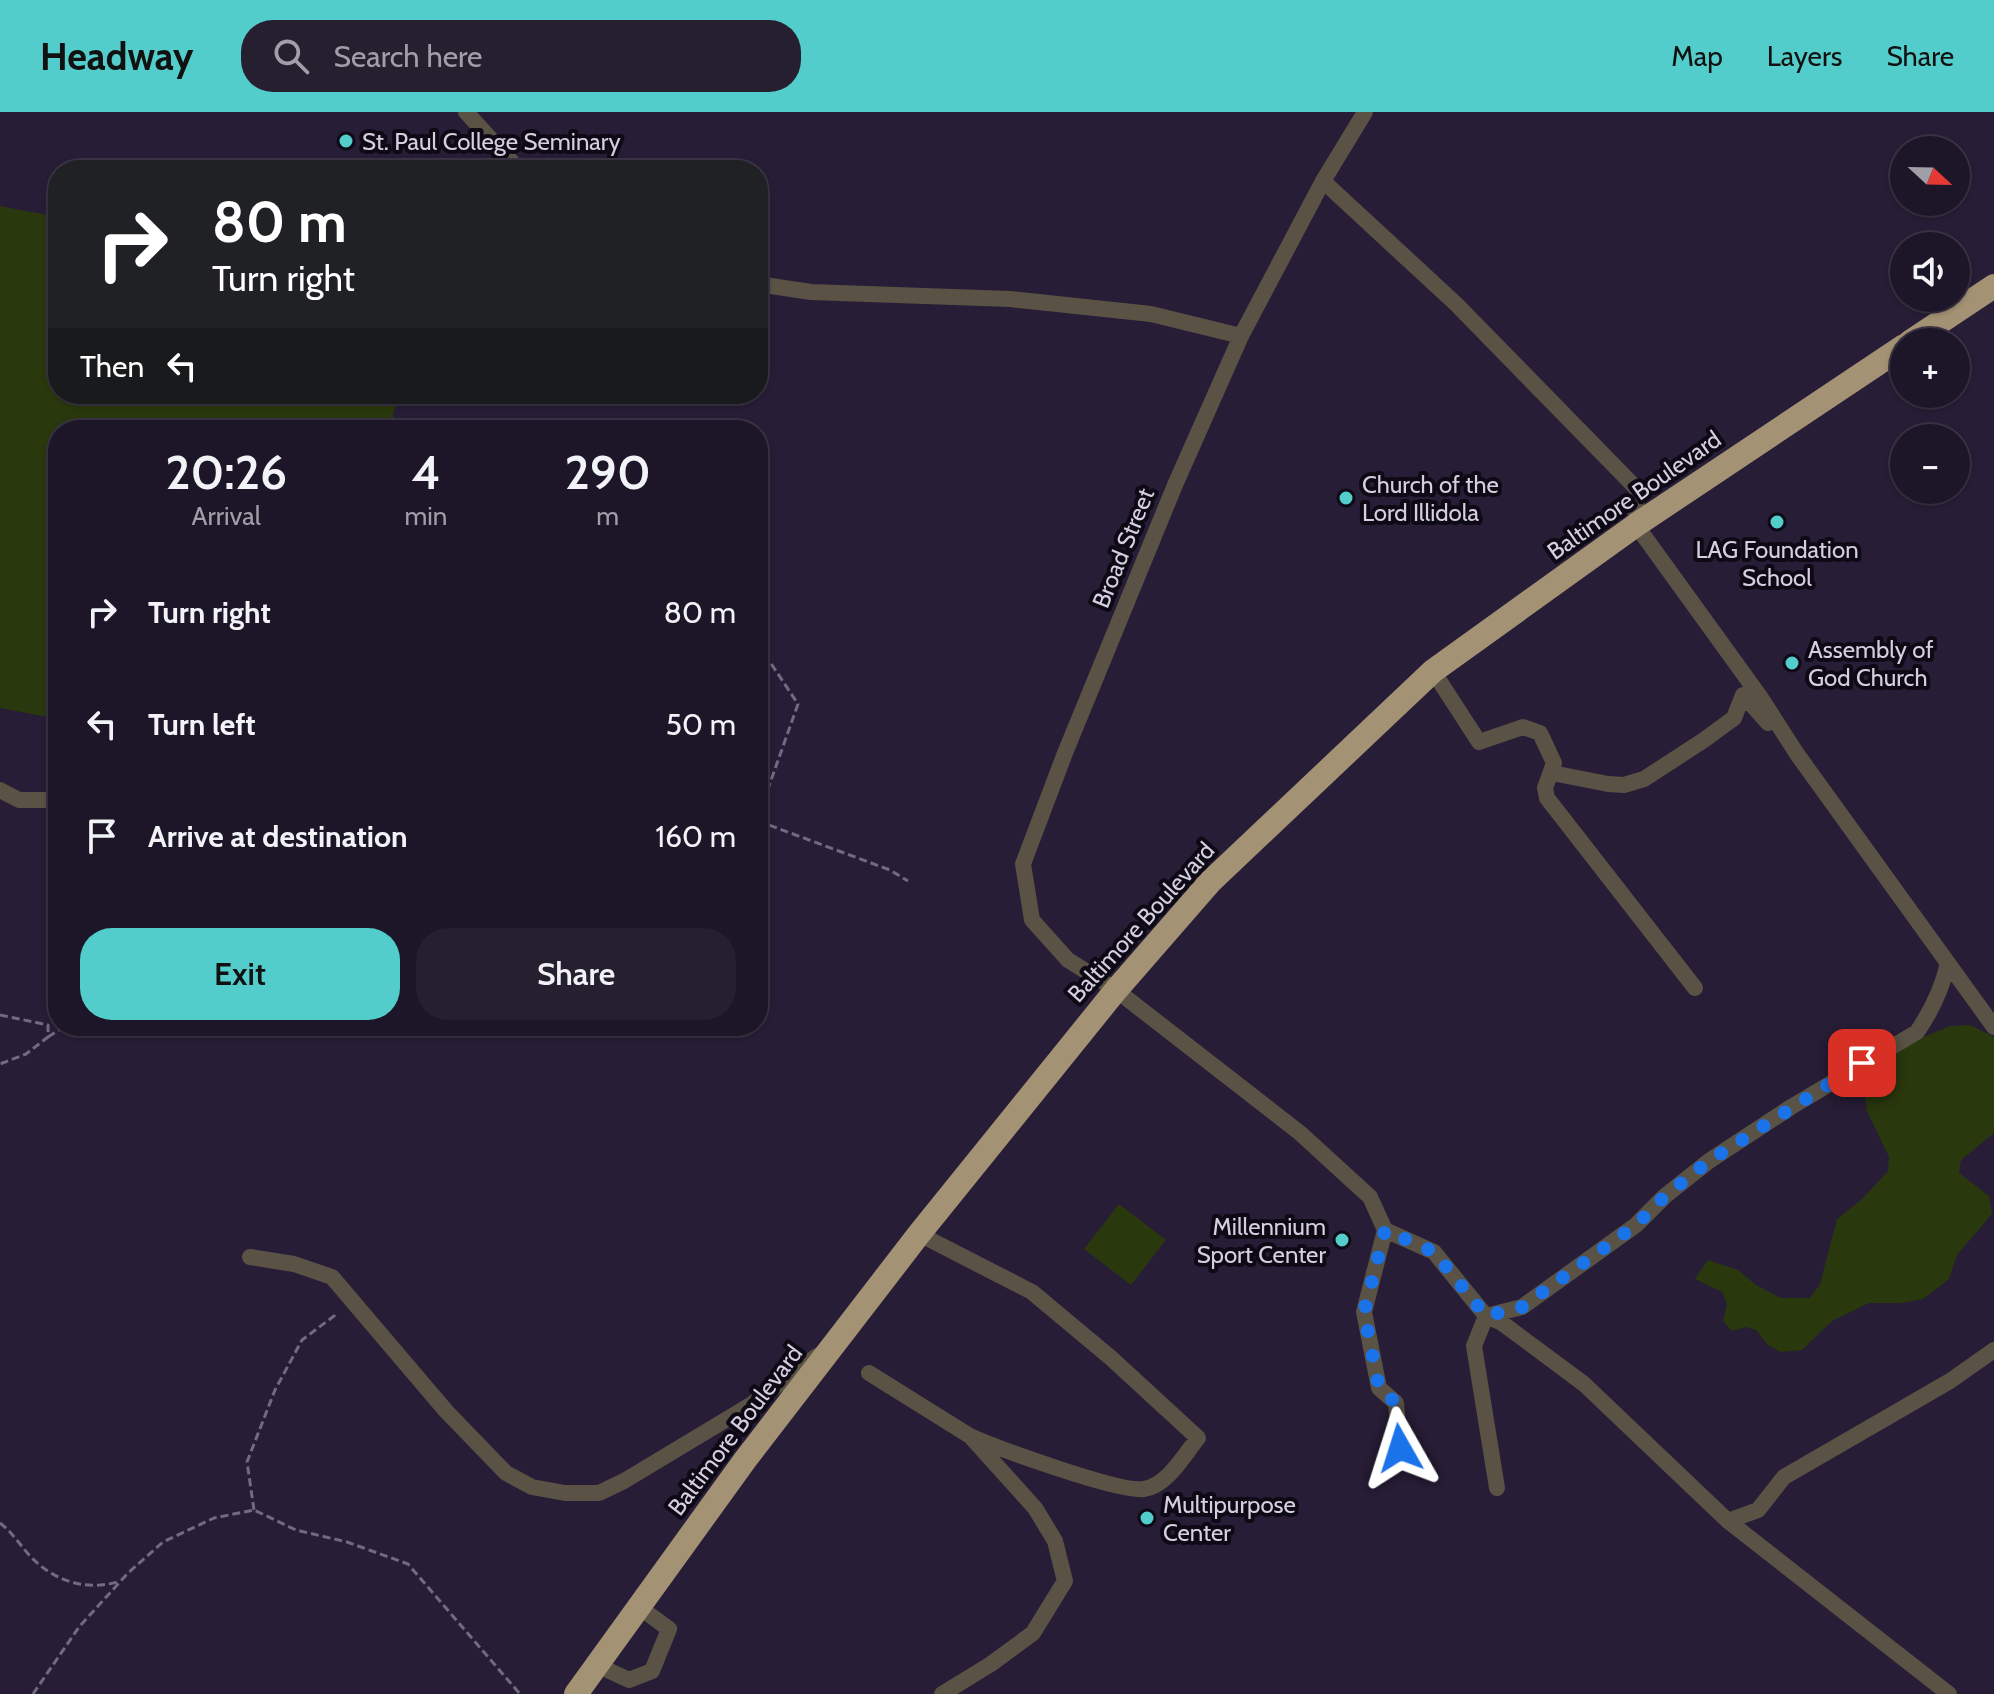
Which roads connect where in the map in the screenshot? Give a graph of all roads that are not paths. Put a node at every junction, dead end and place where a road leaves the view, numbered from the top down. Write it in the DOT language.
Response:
graph roads {
  1 [pos="466,112"];
  2 [pos="1365,112"];
  3 [pos="510,160"];
  4 [pos="1323,181"];
  5 [pos="768,286"];
  6 [pos="1994,286"];
  7 [pos="1931,328"];
  8 [pos="1241,336"];
  9 [pos="1890,355"];
  10 [pos="1636,525"];
  11 [pos="1433,671"];
  12 [pos="1797,754"];
  13 [pos="1552,773"];
  14 [pos="0,790"];
  15 [pos="48,800"];
  16 [pos="1695,988"];
  17 [pos="1116,990"];
  18 [pos="1989,1021"];
  19 [pos="1385,1230"];
  20 [pos="919,1234"];
  21 [pos="250,1257"];
  22 [pos="1486,1316"];
  23 [pos="837,1341"];
  24 [pos="1994,1350"];
  25 [pos="869,1373"];
  26 [pos="970,1436"];
  27 [pos="1400,1448"];
  28 [pos="1497,1488"];
  29 [pos="1728,1521"];
  30 [pos="639,1607"];
  31 [pos="597,1665"];
  32 [pos="576,1694"];
  33 [pos="942,1694"];
  34 [pos="1949,1694"];
  1 -- 3 [label="street"];
  2 -- 4 [label="street, Broad Street"];
  4 -- 8 [label="street, Broad Street"];
  4 -- 10 [label="street"];
  5 -- 8 [label="street"];
  6 -- 7 [label="highway"];
  8 -- 17 [label="street, Broad Street"];
  9 -- 10 [label="highway, Baltimore Boulevard"];
  10 -- 11 [label="highway, Baltimore Boulevard"];
  10 -- 12 [label="street"];
  11 -- 13 [label="street"];
  11 -- 17 [label="highway, Baltimore Boulevard"];
  12 -- 13 [label="street"];
  12 -- 18 [label="street"];
  13 -- 16 [label="street"];
  14 -- 15 [label="street"];
  17 -- 19 [label="street, Broad Street"];
  17 -- 20 [label="highway, Baltimore Boulevard"];
  18 -- 22 [label="street"];
  19 -- 22 [label="street"];
  19 -- 27 [label="street"];
  20 -- 23 [label="highway, Baltimore Boulevard"];
  20 -- 26 [label="street"];
  21 -- 23 [label="street"];
  22 -- 28 [label="street"];
  22 -- 29 [label="street"];
  23 -- 30 [label="highway, Baltimore Boulevard"];
  24 -- 29 [label="street"];
  25 -- 26 [label="street"];
  26 -- 33 [label="street"];
  29 -- 34 [label="street"];
  30 -- 31 [label="highway, Baltimore Boulevard"];
  30 -- 31 [label="street"];
  31 -- 32 [label="highway, Baltimore Boulevard"];
}
